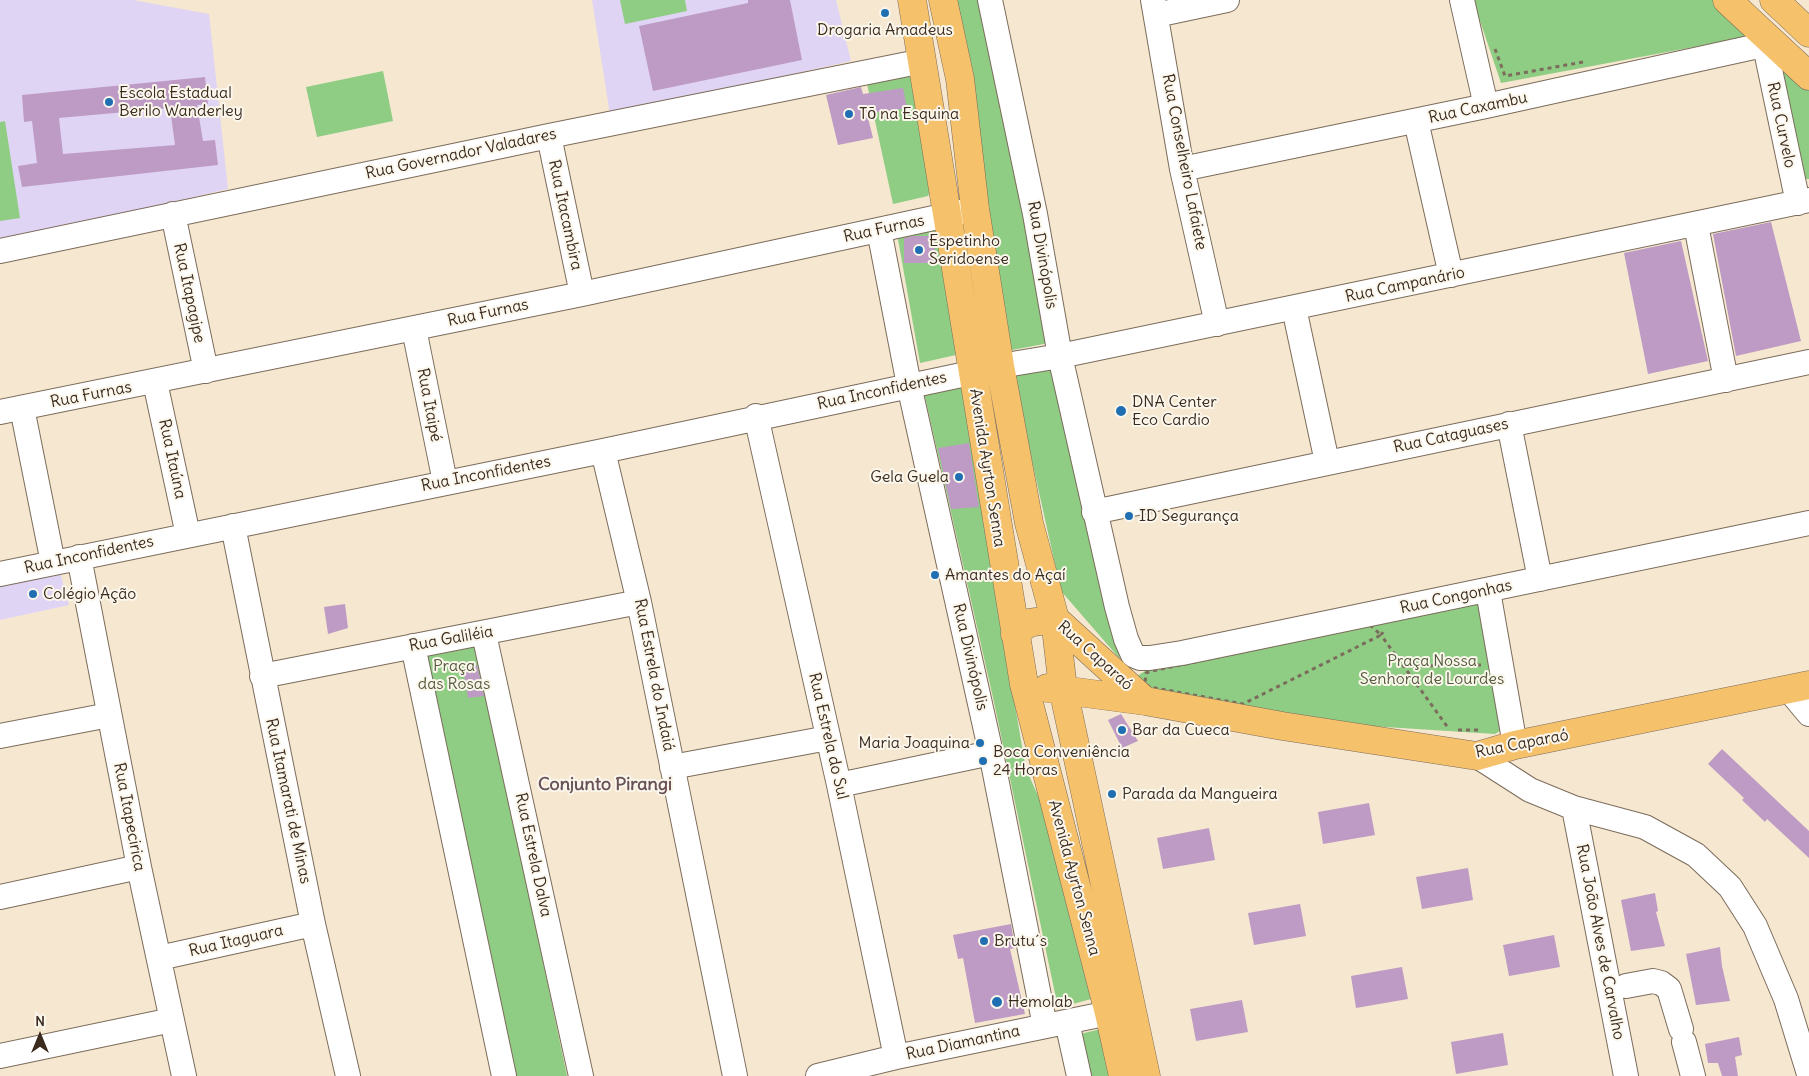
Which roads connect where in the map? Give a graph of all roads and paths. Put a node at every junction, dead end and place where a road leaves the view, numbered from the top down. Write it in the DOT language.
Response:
graph roads {
  1 [pos="912,0"];
  2 [pos="943,0"];
  3 [pos="990,0"];
  4 [pos="1227,0"];
  5 [pos="1462,0"];
  6 [pos="1727,0"];
  7 [pos="1774,0"];
  8 [pos="1154,8"];
  9 [pos="1809,33"];
  10 [pos="1493,42"];
  11 [pos="1769,45"];
  12 [pos="923,61"];
  13 [pos="1592,61"];
  14 [pos="1809,76"];
  15 [pos="1486,106"];
  16 [pos="1416,121"];
  17 [pos="549,136"];
  18 [pos="1182,169"];
  19 [pos="1804,202"];
  20 [pos="975,209"];
  21 [pos="173,214"];
  22 [pos="946,215"];
  23 [pos="1696,225"];
  24 [pos="879,230"];
  25 [pos="0,251"];
  26 [pos="1451,275"];
  27 [pos="582,294"];
  28 [pos="1294,308"];
  29 [pos="1218,324"];
  30 [pos="414,329"];
  31 [pos="1060,356"];
  32 [pos="1809,362"];
  33 [pos="1000,366"];
  34 [pos="206,371"];
  35 [pos="971,372"];
  36 [pos="1726,380"];
  37 [pos="155,382"];
  38 [pos="910,385"];
  39 [pos="11,410"];
  40 [pos="756,416"];
  41 [pos="1509,424"];
  42 [pos="603,451"];
  43 [pos="1326,462"];
  44 [pos="445,482"];
  45 [pos="1094,512"];
  46 [pos="1809,523"];
  47 [pos="233,526"];
  48 [pos="188,535"];
  49 [pos="78,557"];
  50 [pos="53,562"];
  51 [pos="0,574"];
  52 [pos="1540,580"];
  53 [pos="1488,591"];
  54 [pos="639,602"];
  55 [pos="1055,619"];
  56 [pos="1123,627"];
  57 [pos="1385,629"];
  58 [pos="484,634"];
  59 [pos="1015,634"];
  60 [pos="1381,635"];
  61 [pos="413,646"];
  62 [pos="1482,665"];
  63 [pos="1404,666"];
  64 [pos="262,676"];
  65 [pos="1024,684"];
  66 [pos="1799,687"];
  67 [pos="1063,689"];
  68 [pos="1145,701"];
  69 [pos="1243,704"];
  70 [pos="1251,705"];
  71 [pos="1809,714"];
  72 [pos="108,715"];
  73 [pos="1440,729"];
  74 [pos="1450,729"];
  75 [pos="1485,731"];
  76 [pos="0,736"];
  77 [pos="828,738"];
  78 [pos="1515,745"];
  79 [pos="991,753"];
  80 [pos="1477,756"];
  81 [pos="672,767"];
  82 [pos="839,784"];
  83 [pos="1574,808"];
  84 [pos="139,867"];
  85 [pos="0,897"];
  86 [pos="313,924"];
  87 [pos="159,958"];
  88 [pos="1626,986"];
  89 [pos="1109,1013"];
  90 [pos="172,1020"];
  91 [pos="1056,1024"];
  92 [pos="0,1056"];
  93 [pos="896,1057"];
  94 [pos="1809,1074"];
  95 [pos="827,1075"];
  96 [pos="184,1076"];
  97 [pos="348,1076"];
  98 [pos="504,1076"];
  99 [pos="581,1076"];
  100 [pos="735,1076"];
  101 [pos="1079,1076"];
  102 [pos="1123,1076"];
  103 [pos="1146,1076"];
  104 [pos="1626,1076"];
  105 [pos="1693,1076"];
  1 -- 12 [label="main road, Avenida Ayrton Senna"];
  2 -- 20 [label="main road, Avenida Ayrton Senna"];
  3 -- 31 [label="street, Rua Divinópolis"];
  4 -- 8 [label="street"];
  5 -- 15 [label="street"];
  6 -- 11 [label="main road"];
  7 -- 9 [label="main road"];
  8 -- 18 [label="street, Rua Conselheiro Lafaiete"];
  10 -- 13 [label="path"];
  11 -- 14 [label="main road"];
  11 -- 15 [label="street, Rua Caxambu"];
  11 -- 19 [label="street, Rua Curvelo"];
  12 -- 17 [label="street, Rua Governador Valadares"];
  12 -- 22 [label="main road, Avenida Ayrton Senna"];
  15 -- 16 [label="street, Rua Caxambu"];
  16 -- 18 [label="street, Rua Caxambu"];
  16 -- 26 [label="street"];
  17 -- 21 [label="street, Rua Governador Valadares"];
  17 -- 27 [label="street, Rua Itacambira"];
  18 -- 29 [label="street, Rua Conselheiro Lafaiete"];
  19 -- 23 [label="street, Rua Campanário"];
  20 -- 22 [label="street, Rua Furnas"];
  20 -- 33 [label="main road, Avenida Ayrton Senna"];
  21 -- 25 [label="street, Rua Governador Valadares"];
  21 -- 34 [label="street, Rua Itapagipe"];
  22 -- 24 [label="street, Rua Furnas"];
  22 -- 35 [label="main road, Avenida Ayrton Senna"];
  23 -- 26 [label="street, Rua Campanário"];
  23 -- 36 [label="street"];
  24 -- 27 [label="street, Rua Furnas"];
  24 -- 38 [label="street, Rua Divinópolis"];
  26 -- 28 [label="street, Rua Campanário"];
  27 -- 30 [label="street, Rua Furnas"];
  28 -- 29 [label="street, Rua Campanário"];
  28 -- 43 [label="street"];
  29 -- 31 [label="street, Rua Campanário"];
  30 -- 34 [label="street, Rua Furnas"];
  30 -- 44 [label="street, Rua Itaipé"];
  31 -- 33 [label="street, Rua Campanário"];
  31 -- 45 [label="street, Rua Divinópolis"];
  32 -- 36 [label="street, Rua Cataguases"];
  33 -- 55 [label="main road, Avenida Ayrton Senna"];
  34 -- 37 [label="street, Rua Furnas"];
  35 -- 38 [label="street, Rua Inconfidentes"];
  35 -- 59 [label="main road, Avenida Ayrton Senna"];
  36 -- 41 [label="street, Rua Cataguases"];
  37 -- 39 [label="street, Rua Furnas"];
  37 -- 48 [label="street, Rua Itaúna"];
  38 -- 40 [label="street, Rua Inconfidentes"];
  38 -- 79 [label="street, Rua Divinópolis"];
  39 -- 50 [label="street"];
  40 -- 42 [label="street, Rua Inconfidentes"];
  40 -- 77 [label="street, Rua Estrela do Sul"];
  41 -- 43 [label="street, Rua Cataguases"];
  41 -- 52 [label="street"];
  42 -- 44 [label="street, Rua Inconfidentes"];
  42 -- 54 [label="street, Rua Estrela do Indaiá"];
  43 -- 45 [label="street, Rua Cataguases"];
  44 -- 47 [label="street, Rua Inconfidentes"];
  45 -- 56 [label="street, Rua Divinópolis"];
  46 -- 52 [label="street, Rua Congonhas"];
  47 -- 48 [label="street, Rua Inconfidentes"];
  47 -- 64 [label="street, Rua Itamarati de Minas"];
  48 -- 49 [label="street, Rua Inconfidentes"];
  49 -- 50 [label="street, Rua Inconfidentes"];
  49 -- 72 [label="street, Rua Itapecirica"];
  50 -- 51 [label="street, Rua Inconfidentes"];
  52 -- 53 [label="street, Rua Congonhas"];
  53 -- 56 [label="street, Rua Congonhas"];
  53 -- 78 [label="street"];
  54 -- 58 [label="street, Rua Galiléia"];
  54 -- 81 [label="street, Rua Estrela do Indaiá"];
  55 -- 59 [label="main road, Rua Caparaó"];
  55 -- 67 [label="main road, Avenida Ayrton Senna"];
  55 -- 68 [label="main road, Rua Caparaó"];
  57 -- 60 [label="path"];
  58 -- 61 [label="street, Rua Galiléia"];
  58 -- 99 [label="street, Rua Estrela Dalva"];
  59 -- 65 [label="main road, Avenida Ayrton Senna"];
  60 -- 63 [label="path"];
  60 -- 69 [label="path"];
  60 -- 69 [label="path"];
  61 -- 64 [label="street, Rua Galiléia"];
  61 -- 98 [label="street"];
  62 -- 63 [label="path"];
  63 -- 74 [label="path"];
  64 -- 86 [label="street, Rua Itamarati de Minas"];
  65 -- 67 [label="main road, Rua Caparaó"];
  65 -- 89 [label="main road, Avenida Ayrton Senna"];
  66 -- 71 [label="street"];
  66 -- 78 [label="main road, Rua Caparaó"];
  67 -- 68 [label="main road, Rua Caparaó"];
  67 -- 103 [label="main road, Avenida Ayrton Senna"];
  68 -- 80 [label="main road, Rua Caparaó"];
  69 -- 70 [label="path"];
  72 -- 76 [label="street"];
  72 -- 84 [label="street, Rua Itapecirica"];
  73 -- 74 [label="path"];
  74 -- 75 [label="path"];
  77 -- 81 [label="street"];
  77 -- 82 [label="street, Rua Estrela do Sul"];
  78 -- 80 [label="main road, Rua Caparaó"];
  79 -- 82 [label="street"];
  79 -- 91 [label="street, Rua Divinópolis"];
  80 -- 83 [label="street"];
  81 -- 100 [label="street, Rua Estrela do Indaiá"];
  82 -- 93 [label="street, Rua Estrela do Sul"];
  83 -- 94 [label="street"];
  83 -- 104 [label="street, Rua João Alves de Carvalho"];
  84 -- 85 [label="street"];
  84 -- 87 [label="street, Rua Itapecirica"];
  86 -- 87 [label="street, Rua Itaguara"];
  86 -- 97 [label="street, Rua Itamarati de Minas"];
  87 -- 90 [label="street, Rua Itapecirica"];
  88 -- 105 [label="street"];
  89 -- 91 [label="street, Rua Diamantina"];
  89 -- 102 [label="main road, Avenida Ayrton Senna"];
  90 -- 92 [label="street"];
  90 -- 96 [label="street, Rua Itapecirica"];
  91 -- 93 [label="street, Rua Diamantina"];
  91 -- 101 [label="street, Rua Divinópolis"];
  93 -- 95 [label="street, Rua Diamantina"];
}
